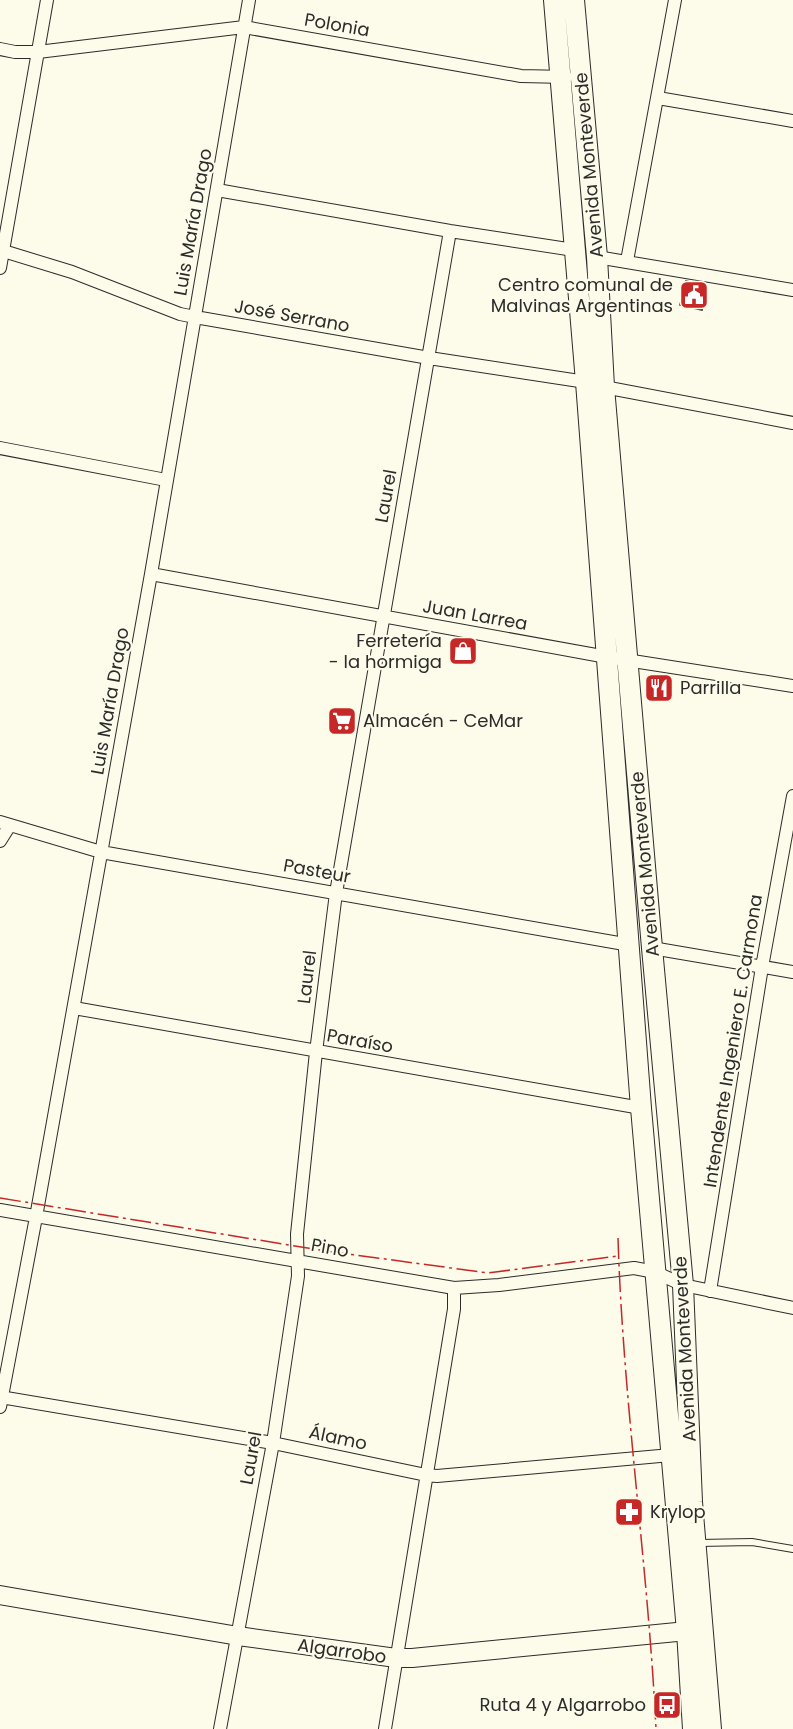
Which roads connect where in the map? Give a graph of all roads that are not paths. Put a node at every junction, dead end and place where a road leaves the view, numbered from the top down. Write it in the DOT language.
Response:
graph roads {
  1 [pos="47,0"];
  2 [pos="249,0"];
  3 [pos="554,0"];
  4 [pos="574,0"];
  5 [pos="675,0"];
  6 [pos="244,27"];
  7 [pos="0,49"];
  8 [pos="38,52"];
  9 [pos="581,77"];
  10 [pos="560,78"];
  11 [pos="658,98"];
  12 [pos="793,121"];
  13 [pos="217,190"];
  14 [pos="450,231"];
  15 [pos="2,250"];
  16 [pos="574,250"];
  17 [pos="597,257"];
  18 [pos="627,261"];
  19 [pos="0,267"];
  20 [pos="793,290"];
  21 [pos="195,317"];
  22 [pos="429,358"];
  23 [pos="595,384"];
  24 [pos="793,423"];
  25 [pos="0,448"];
  26 [pos="166,480"];
  27 [pos="151,574"];
  28 [pos="383,616"];
  29 [pos="607,657"];
  30 [pos="628,660"];
  31 [pos="793,686"];
  32 [pos="793,796"];
  33 [pos="5,824"];
  34 [pos="0,841"];
  35 [pos="101,852"];
  36 [pos="336,893"];
  37 [pos="630,945"];
  38 [pos="652,948"];
  39 [pos="762,967"];
  40 [pos="793,972"];
  41 [pos="74,1008"];
  42 [pos="316,1052"];
  43 [pos="641,1108"];
  44 [pos="0,1210"];
  45 [pos="36,1217"];
  46 [pos="298,1260"];
  47 [pos="655,1272"];
  48 [pos="683,1285"];
  49 [pos="454,1288"];
  50 [pos="710,1291"];
  51 [pos="793,1308"];
  52 [pos="0,1400"];
  53 [pos="273,1443"];
  54 [pos="670,1455"];
  55 [pos="426,1475"];
  56 [pos="696,1543"];
  57 [pos="793,1549"];
  58 [pos="0,1595"];
  59 [pos="687,1631"];
  60 [pos="238,1636"];
  61 [pos="396,1658"];
  62 [pos="220,1729"];
  63 [pos="385,1729"];
  64 [pos="693,1729"];
  65 [pos="711,1729"];
  1 -- 8 [label="street"];
  2 -- 6 [label="street, Luis María Drago"];
  3 -- 10 [label="main road, Avenida Monteverde"];
  4 -- 9 [label="main road, Avenida Monteverde"];
  5 -- 11 [label="street"];
  6 -- 8 [label="street, Polonia"];
  6 -- 10 [label="street, Polonia"];
  6 -- 13 [label="street, Luis María Drago"];
  7 -- 8 [label="street, Polonia"];
  8 -- 15 [label="street"];
  9 -- 10 [label="street, Polonia"];
  9 -- 17 [label="main road, Avenida Monteverde"];
  10 -- 16 [label="main road, Avenida Monteverde"];
  11 -- 12 [label="street"];
  11 -- 18 [label="street"];
  13 -- 14 [label="street"];
  13 -- 21 [label="street, Luis María Drago"];
  14 -- 16 [label="street"];
  14 -- 22 [label="street, Laurel"];
  15 -- 19 [label="street"];
  15 -- 21 [label="street, José Serrano"];
  16 -- 23 [label="main road, Avenida Monteverde"];
  17 -- 18 [label="street"];
  17 -- 23 [label="main road, Avenida Monteverde"];
  18 -- 20 [label="street"];
  21 -- 22 [label="street, José Serrano"];
  21 -- 26 [label="street, Luis María Drago"];
  22 -- 23 [label="street, José Serrano"];
  22 -- 28 [label="street, Laurel"];
  23 -- 24 [label="street, José Serrano"];
  23 -- 29 [label="main road, Avenida Monteverde"];
  23 -- 30 [label="main road, Avenida Monteverde"];
  25 -- 26 [label="street"];
  26 -- 27 [label="street, Luis María Drago"];
  27 -- 28 [label="street, Juan Larrea"];
  27 -- 35 [label="street, Luis María Drago"];
  28 -- 29 [label="street, Juan Larrea"];
  28 -- 36 [label="street, Laurel"];
  29 -- 30 [label="street, Juan Larrea"];
  29 -- 37 [label="main road, Avenida Monteverde"];
  30 -- 31 [label="street, Juan Larrea"];
  30 -- 38 [label="main road, Avenida Monteverde"];
  32 -- 39 [label="street, Intendente Ingeniero E. Carmona"];
  33 -- 34 [label="street"];
  33 -- 35 [label="street, Pasteur"];
  35 -- 36 [label="street, Pasteur"];
  35 -- 41 [label="street, Luis María Drago"];
  36 -- 37 [label="street, Pasteur"];
  36 -- 42 [label="street, Laurel"];
  37 -- 43 [label="main road, Avenida Monteverde"];
  38 -- 39 [label="street"];
  38 -- 48 [label="main road, Avenida Monteverde"];
  39 -- 40 [label="street"];
  39 -- 50 [label="street, Intendente Ingeniero E. Carmona"];
  41 -- 42 [label="street, Paraíso"];
  41 -- 45 [label="street, Luis María Drago"];
  42 -- 43 [label="street, Paraíso"];
  42 -- 46 [label="street, Laurel"];
  43 -- 47 [label="main road, Avenida Monteverde"];
  44 -- 45 [label="street, Pino"];
  45 -- 46 [label="street, Pino"];
  45 -- 52 [label="street, Luis María Drago"];
  46 -- 49 [label="street, Pino"];
  46 -- 53 [label="street, Laurel"];
  47 -- 48 [label="street, Pino"];
  47 -- 49 [label="street, Pino"];
  47 -- 54 [label="main road, Avenida Monteverde"];
  48 -- 50 [label="street"];
  48 -- 56 [label="main road, Avenida Monteverde"];
  49 -- 55 [label="street"];
  50 -- 51 [label="street"];
  52 -- 53 [label="street, Álamo"];
  53 -- 55 [label="street, Álamo"];
  53 -- 60 [label="street, Laurel"];
  54 -- 55 [label="street, Álamo"];
  54 -- 59 [label="main road, Avenida Monteverde"];
  55 -- 61 [label="street"];
  56 -- 57 [label="lane"];
  56 -- 65 [label="main road, Avenida Monteverde"];
  58 -- 60 [label="street, Algarrobo"];
  59 -- 61 [label="street, Algarrobo"];
  59 -- 64 [label="main road, Avenida Monteverde"];
  60 -- 61 [label="street, Algarrobo"];
  60 -- 62 [label="street, Laurel"];
  61 -- 63 [label="street"];
}
